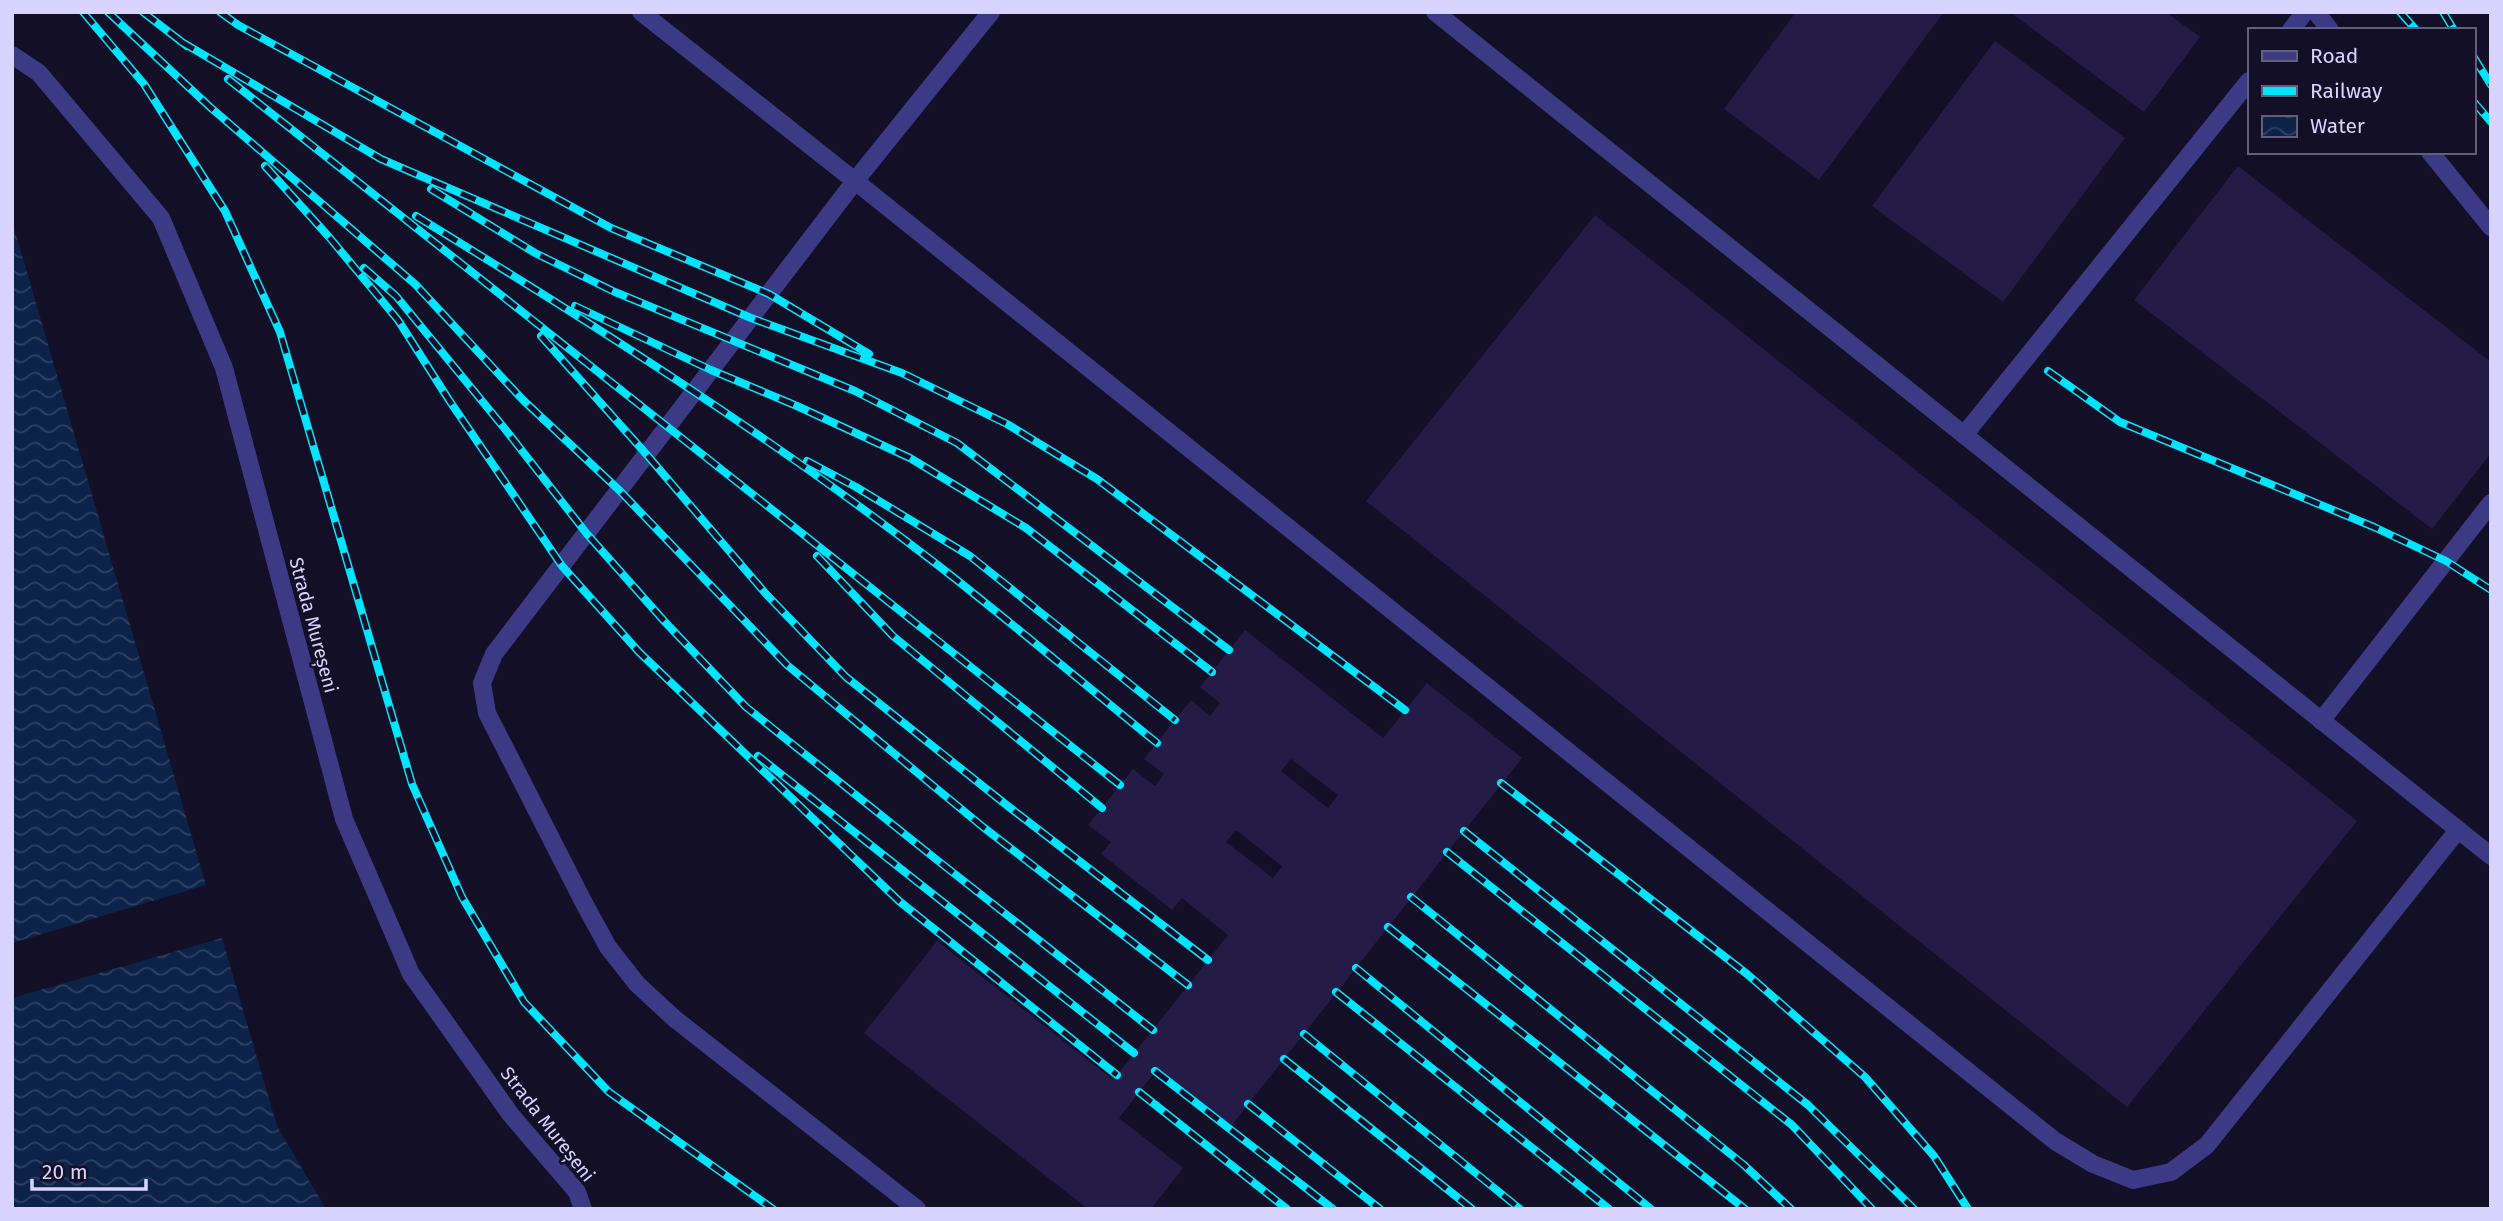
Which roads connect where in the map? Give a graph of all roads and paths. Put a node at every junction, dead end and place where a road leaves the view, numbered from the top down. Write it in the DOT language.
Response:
graph roads {
  1 [pos="641,12"];
  2 [pos="991,12"];
  3 [pos="1436,12"];
  4 [pos="2305,12"];
  5 [pos="2316,12"];
  6 [pos="2293,28"];
  7 [pos="2328,28"];
  8 [pos="12,55"];
  9 [pos="2248,82"];
  10 [pos="2432,154"];
  11 [pos="855,181"];
  12 [pos="2491,227"];
  13 [pos="1964,435"];
  14 [pos="2491,503"];
  15 [pos="2321,721"];
  16 [pos="2458,830"];
  17 [pos="2491,856"];
  18 [pos="583,1209"];
  19 [pos="917,1209"];
  1 -- 11 [label="street"];
  2 -- 11 [label="street"];
  3 -- 13 [label="street"];
  4 -- 6 [label="street"];
  5 -- 7 [label="street"];
  8 -- 18 [label="street, Strada Mureșeni"];
  9 -- 13 [label="street"];
  10 -- 12 [label="street"];
  11 -- 16 [label="street"];
  11 -- 19 [label="street"];
  13 -- 15 [label="street"];
  14 -- 15 [label="street"];
  15 -- 16 [label="street"];
  16 -- 17 [label="street"];
}
